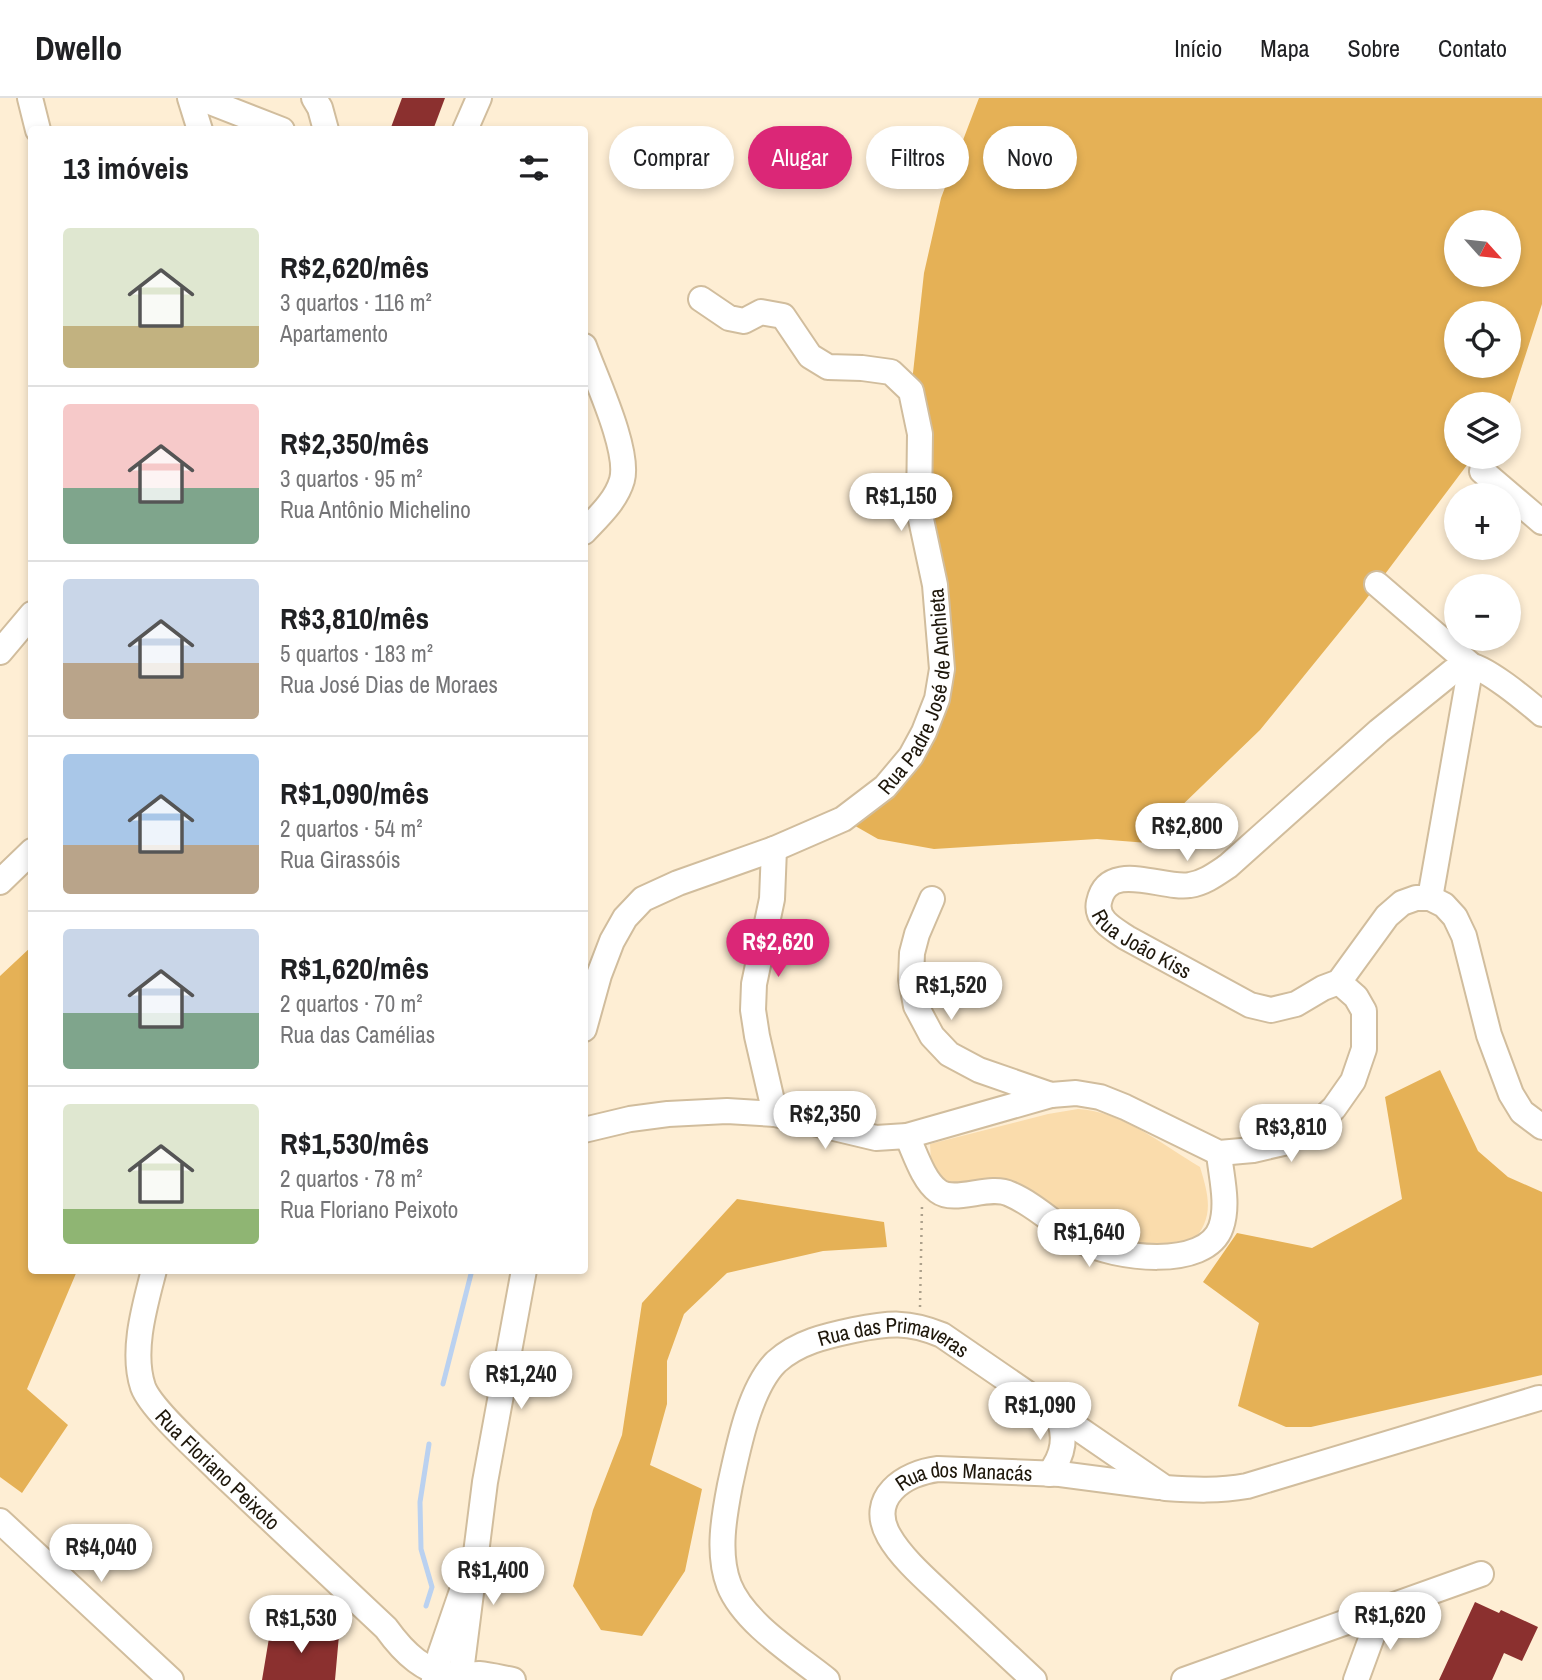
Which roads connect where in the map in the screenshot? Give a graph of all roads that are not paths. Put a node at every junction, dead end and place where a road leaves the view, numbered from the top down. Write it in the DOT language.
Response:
graph roads {
  1 [pos="30,98"];
  2 [pos="190,98"];
  3 [pos="200,98"];
  4 [pos="314,98"];
  5 [pos="479,98"];
  6 [pos="37,126"];
  7 [pos="199,126"];
  8 [pos="272,126"];
  9 [pos="325,126"];
  10 [pos="467,126"];
  11 [pos="701,299"];
  12 [pos="588,358"];
  13 [pos="1482,471"];
  14 [pos="1541,515"];
  15 [pos="588,528"];
  16 [pos="1377,584"];
  17 [pos="28,619"];
  18 [pos="0,652"];
  19 [pos="1471,665"];
  20 [pos="1542,714"];
  21 [pos="774,849"];
  22 [pos="28,855"];
  23 [pos="0,882"];
  24 [pos="1430,898"];
  25 [pos="932,899"];
  26 [pos="1339,982"];
  27 [pos="588,1015"];
  28 [pos="1051,1095"];
  29 [pos="775,1114"];
  30 [pos="1542,1127"];
  31 [pos="588,1129"];
  32 [pos="907,1136"];
  33 [pos="1219,1153"];
  34 [pos="153,1274"];
  35 [pos="523,1274"];
  36 [pos="1539,1398"];
  37 [pos="1057,1414"];
  38 [pos="1049,1474"];
  39 [pos="1165,1488"];
  40 [pos="0,1521"];
  41 [pos="477,1544"];
  42 [pos="1481,1574"];
  43 [pos="1382,1609"];
  44 [pos="437,1669"];
  45 [pos="465,1674"];
  46 [pos="171,1680"];
  47 [pos="513,1680"];
  48 [pos="827,1680"];
  49 [pos="1034,1680"];
  50 [pos="1184,1680"];
  51 [pos="1356,1680"];
  1 -- 6 [label="street"];
  2 -- 7 [label="street"];
  3 -- 8 [label="street"];
  4 -- 9 [label="street"];
  5 -- 10 [label="street"];
  11 -- 21 [label="street, Rua Padre José de Anchieta"];
  12 -- 15 [label="street"];
  13 -- 14 [label="street"];
  16 -- 19 [label="street"];
  17 -- 18 [label="street"];
  19 -- 20 [label="street"];
  19 -- 24 [label="street"];
  19 -- 26 [label="street, Rua João Kiss"];
  21 -- 27 [label="street, Rua Padre José de Anchieta"];
  21 -- 29 [label="street"];
  22 -- 23 [label="street"];
  24 -- 26 [label="street, Rua João Kiss"];
  24 -- 30 [label="street"];
  25 -- 28 [label="street"];
  26 -- 33 [label="street"];
  28 -- 32 [label="street"];
  28 -- 33 [label="street"];
  29 -- 31 [label="street"];
  29 -- 32 [label="street"];
  32 -- 33 [label="street"];
  34 -- 44 [label="street, Rua Floriano Peixoto"];
  35 -- 41 [label="street"];
  36 -- 39 [label="street"];
  37 -- 38 [label="street"];
  37 -- 39 [label="street, Rua das Primaveras"];
  37 -- 48 [label="street, Rua das Primaveras"];
  38 -- 39 [label="street, Rua dos Manacás"];
  38 -- 49 [label="street, Rua dos Manacás"];
  40 -- 46 [label="street"];
  41 -- 44 [label="street"];
  41 -- 45 [label="street"];
  42 -- 43 [label="street"];
  43 -- 50 [label="street"];
  43 -- 51 [label="street"];
  44 -- 45 [label="street, Rua Floriano Peixoto"];
  45 -- 47 [label="street, Rua Floriano Peixoto"];
}
